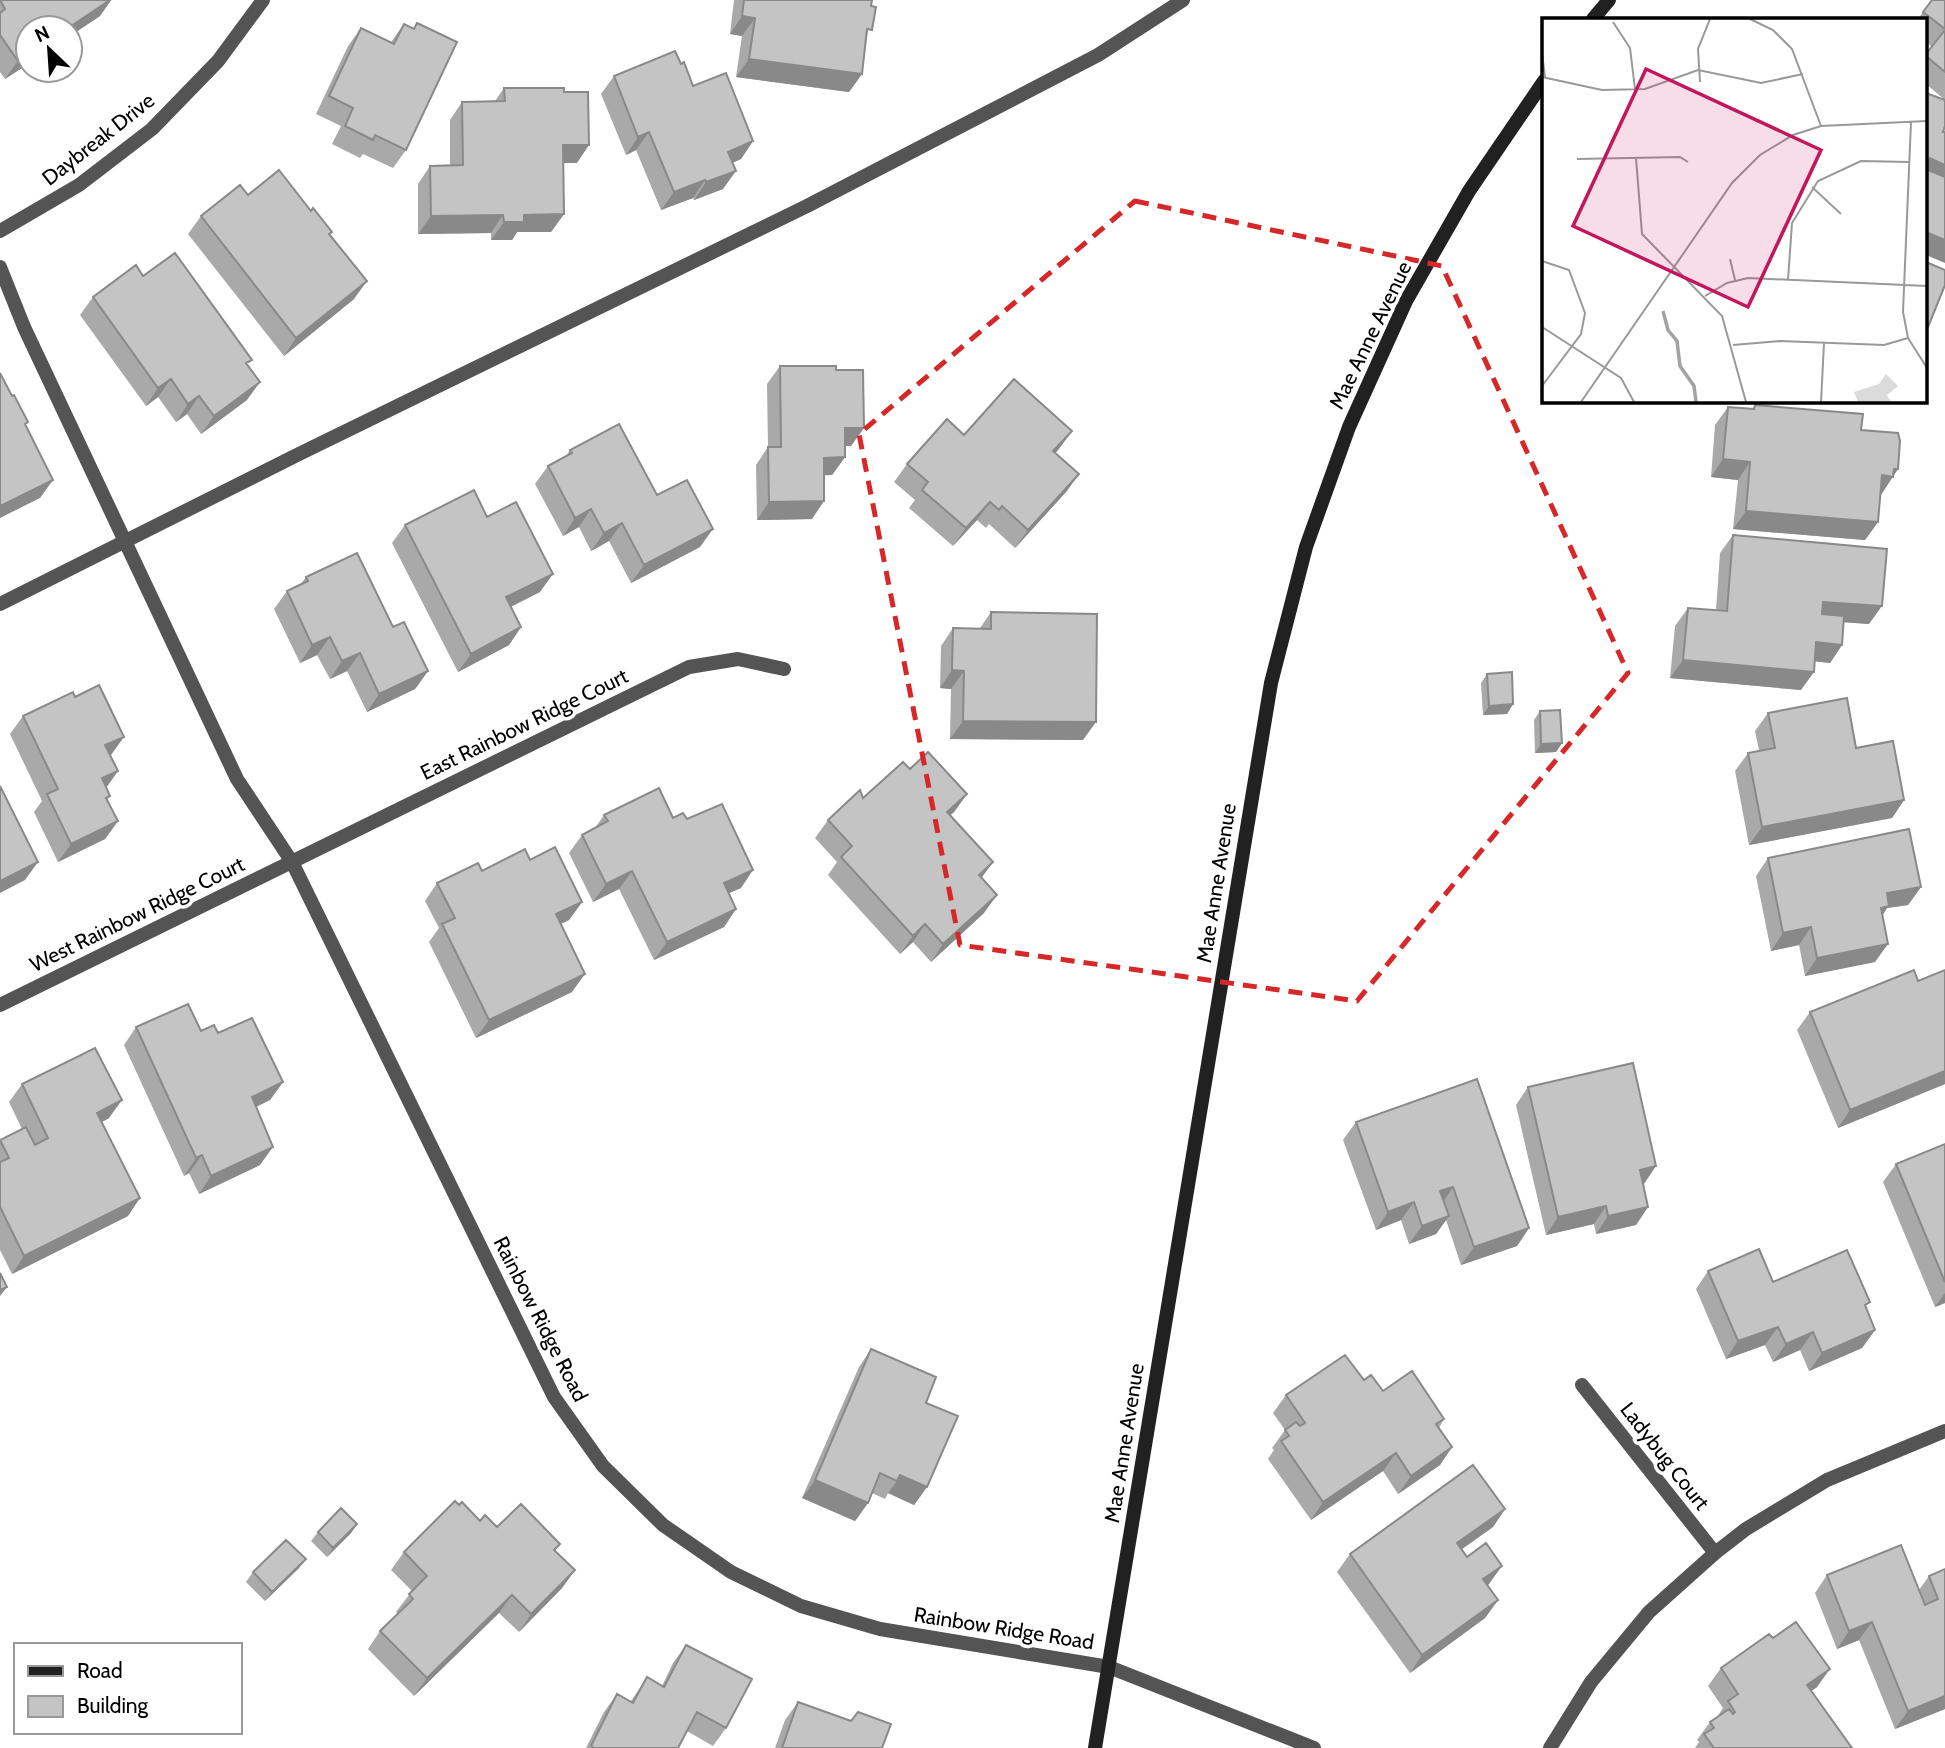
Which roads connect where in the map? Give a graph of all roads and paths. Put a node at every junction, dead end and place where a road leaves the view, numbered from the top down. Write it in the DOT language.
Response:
graph roads {
  1 [pos="263,0"];
  2 [pos="1183,0"];
  3 [pos="1609,0"];
  4 [pos="1594,18"];
  5 [pos="1542,84"];
  6 [pos="0,231"];
  7 [pos="0,267"];
  8 [pos="126,542"];
  9 [pos="0,604"];
  10 [pos="784,669"];
  11 [pos="292,862"];
  12 [pos="0,1004"];
  13 [pos="1581,1385"];
  14 [pos="1945,1431"];
  15 [pos="1715,1553"];
  16 [pos="1109,1667"];
  17 [pos="1095,1748"];
  18 [pos="1314,1748"];
  19 [pos="1550,1748"];
  1 -- 6 [label="street, Daybreak Drive"];
  2 -- 8 [label="street"];
  3 -- 4 [label="main road"];
  5 -- 16 [label="main road, Mae Anne Avenue"];
  7 -- 8 [label="street, Rainbow Ridge Road"];
  8 -- 9 [label="street"];
  8 -- 11 [label="street, Rainbow Ridge Road"];
  10 -- 11 [label="street, East Rainbow Ridge Court"];
  11 -- 12 [label="street, West Rainbow Ridge Court"];
  11 -- 16 [label="street, Rainbow Ridge Road"];
  13 -- 15 [label="street, Ladybug Court"];
  14 -- 15 [label="street"];
  15 -- 19 [label="street"];
  16 -- 17 [label="main road, Mae Anne Avenue"];
  16 -- 18 [label="street, Rainbow Ridge Road"];
}
